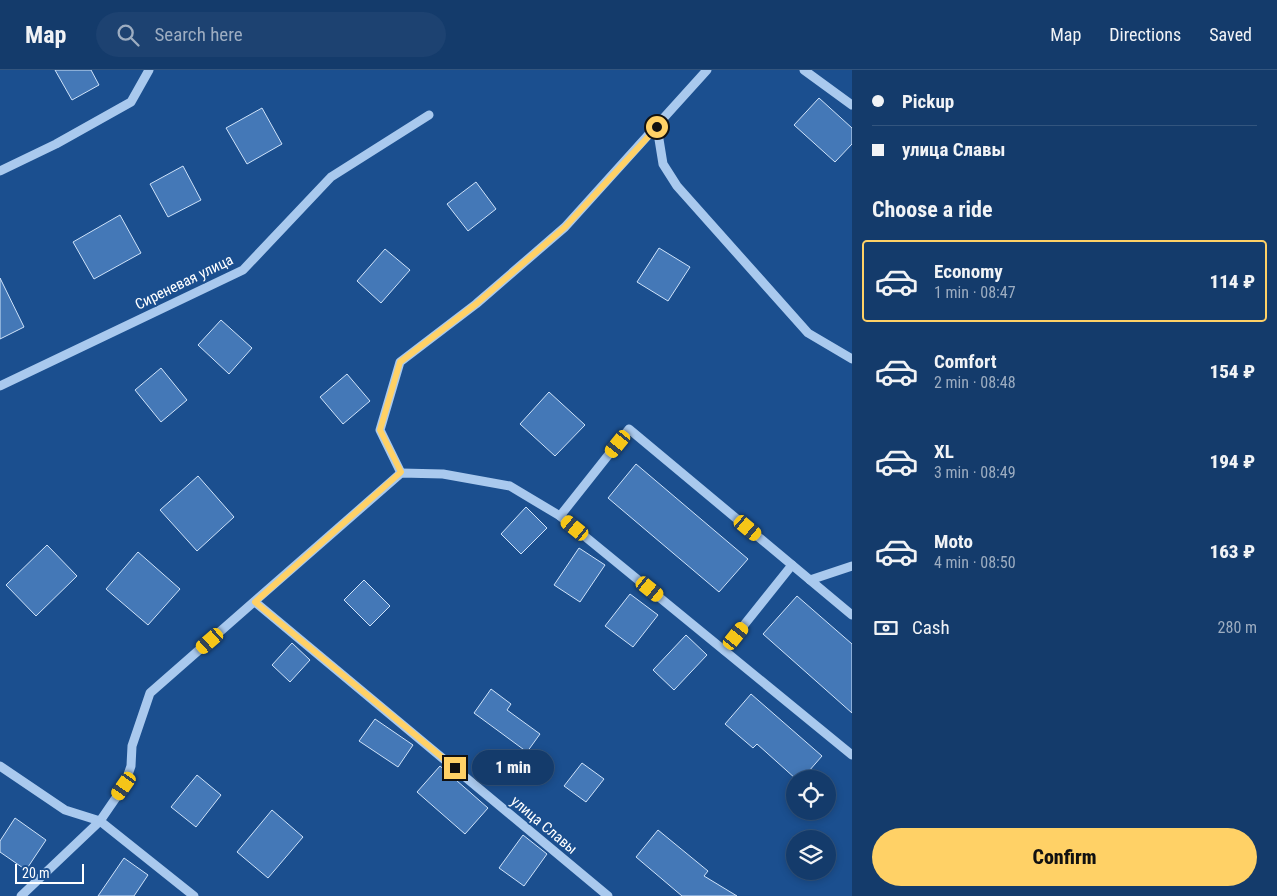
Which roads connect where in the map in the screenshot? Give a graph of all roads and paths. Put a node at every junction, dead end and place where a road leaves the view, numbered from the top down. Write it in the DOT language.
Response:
graph roads {
  1 [pos="149,70"];
  2 [pos="707,70"];
  3 [pos="804,70"];
  4 [pos="852,105"];
  5 [pos="429,114"];
  6 [pos="657,127"];
  7 [pos="0,171"];
  8 [pos="852,359"];
  9 [pos="0,386"];
  10 [pos="401,472"];
  11 [pos="560,516"];
  12 [pos="792,565"];
  13 [pos="852,566"];
  14 [pos="810,580"];
  15 [pos="255,602"];
  16 [pos="852,615"];
  17 [pos="724,650"];
  18 [pos="852,755"];
  19 [pos="0,766"];
  20 [pos="100,821"];
  21 [pos="21,896"];
  22 [pos="194,896"];
  23 [pos="608,896"];
  1 -- 7 [label="street"];
  2 -- 6 [label="street"];
  3 -- 4 [label="street"];
  5 -- 9 [label="street, Сиреневая улица"];
  6 -- 8 [label="street"];
  6 -- 10 [label="street"];
  10 -- 11 [label="street"];
  10 -- 15 [label="street"];
  11 -- 12 [label="street"];
  11 -- 17 [label="street"];
  12 -- 14 [label="street"];
  12 -- 17 [label="street"];
  13 -- 14 [label="street"];
  14 -- 16 [label="street"];
  15 -- 20 [label="street"];
  15 -- 23 [label="street, улица Славы"];
  17 -- 18 [label="street"];
  19 -- 20 [label="street"];
  20 -- 21 [label="street"];
  20 -- 22 [label="street"];
}
